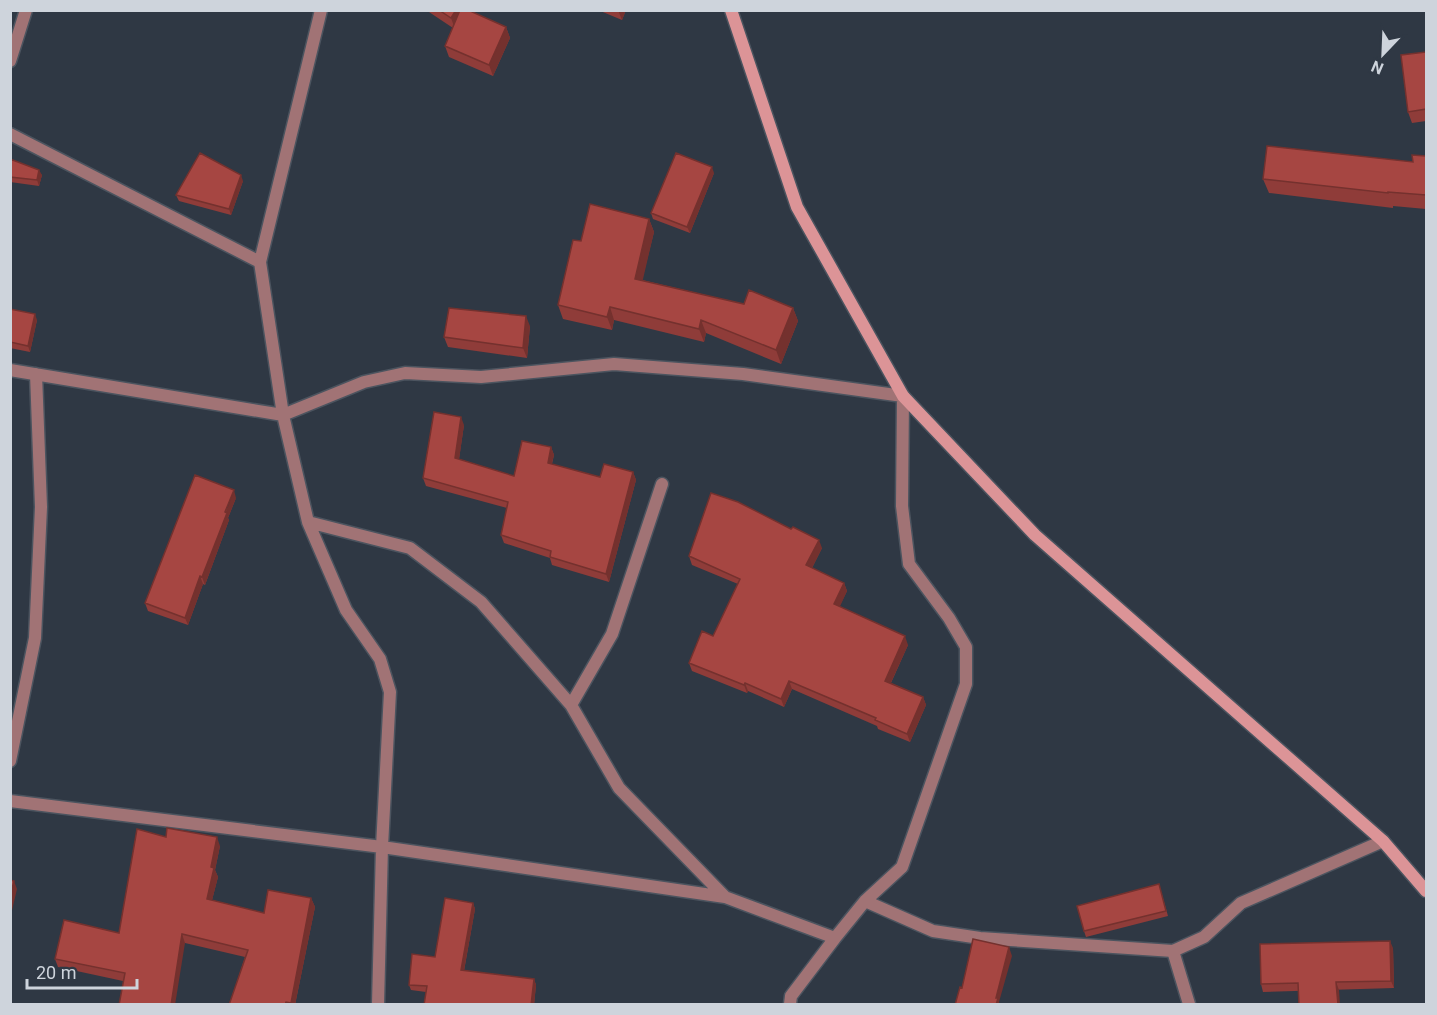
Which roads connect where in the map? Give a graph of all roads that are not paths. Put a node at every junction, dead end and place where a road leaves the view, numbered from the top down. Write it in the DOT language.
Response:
graph roads {
  1 [pos="26,10"];
  2 [pos="321,10"];
  3 [pos="731,10"];
  4 [pos="10,61"];
  5 [pos="10,134"];
  6 [pos="260,262"];
  7 [pos="10,370"];
  8 [pos="36,374"];
  9 [pos="903,396"];
  10 [pos="283,415"];
  11 [pos="662,484"];
  12 [pos="309,522"];
  13 [pos="571,705"];
  14 [pos="10,761"];
  15 [pos="10,801"];
  16 [pos="1383,841"];
  17 [pos="382,847"];
  18 [pos="1426,891"];
  19 [pos="725,897"];
  20 [pos="866,901"];
  21 [pos="835,938"];
  22 [pos="1173,951"];
  23 [pos="378,1005"];
  24 [pos="790,1005"];
  25 [pos="1189,1005"];
  1 -- 4 [label="street"];
  2 -- 6 [label="street"];
  3 -- 9 [label="street"];
  5 -- 6 [label="street"];
  6 -- 10 [label="street"];
  7 -- 8 [label="street"];
  8 -- 10 [label="street"];
  8 -- 14 [label="street"];
  9 -- 10 [label="street"];
  9 -- 16 [label="street"];
  9 -- 20 [label="street"];
  10 -- 12 [label="street"];
  11 -- 13 [label="street"];
  12 -- 13 [label="street"];
  12 -- 17 [label="street"];
  13 -- 19 [label="street"];
  15 -- 17 [label="street"];
  16 -- 18 [label="street"];
  16 -- 22 [label="street"];
  17 -- 19 [label="street"];
  17 -- 23 [label="street"];
  19 -- 21 [label="street"];
  20 -- 21 [label="street"];
  20 -- 22 [label="street"];
  21 -- 24 [label="street"];
  22 -- 25 [label="street"];
}
